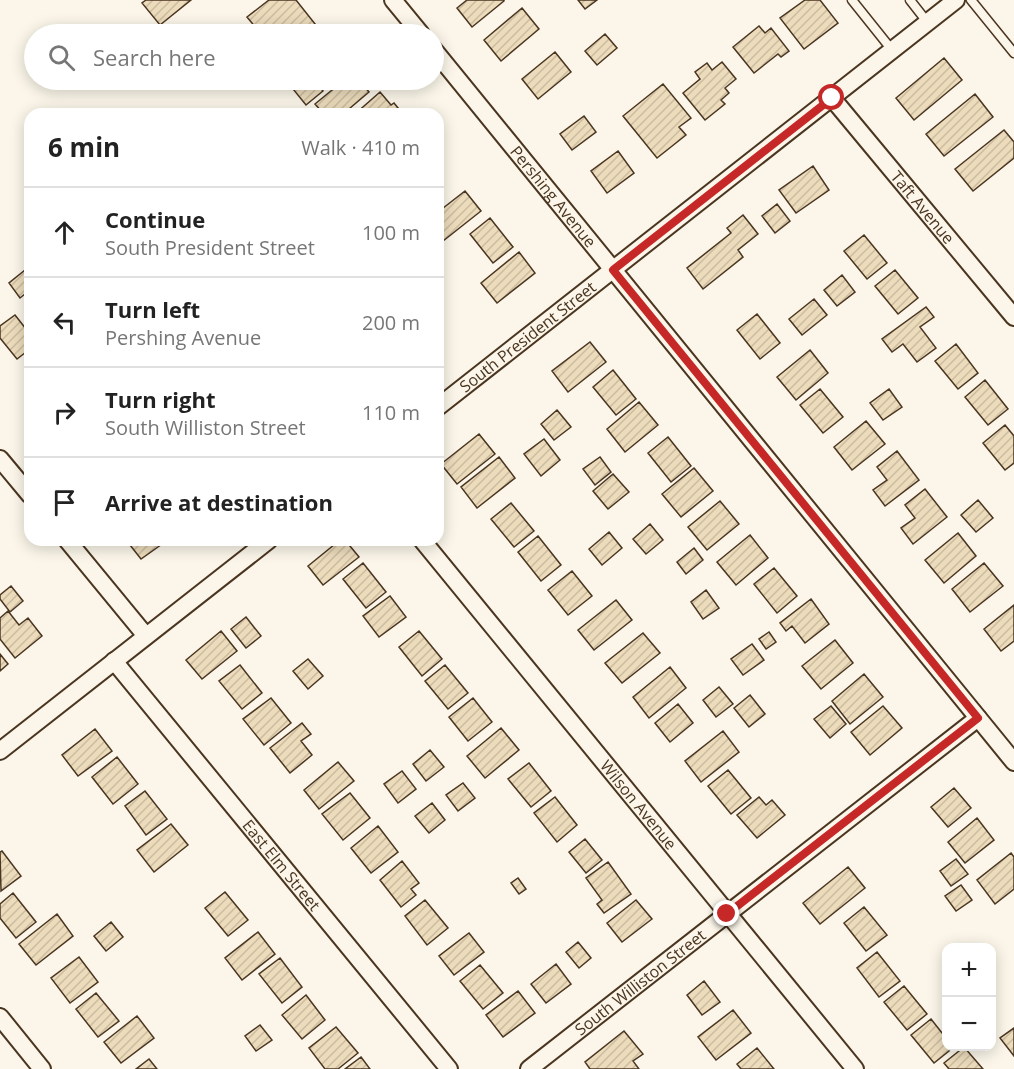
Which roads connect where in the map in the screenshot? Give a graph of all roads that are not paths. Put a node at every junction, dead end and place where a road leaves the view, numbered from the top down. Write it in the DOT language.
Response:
graph roads {
  1 [pos="393,0"];
  2 [pos="852,0"];
  3 [pos="910,0"];
  4 [pos="956,0"];
  5 [pos="971,0"];
  6 [pos="928,23"];
  7 [pos="413,24"];
  8 [pos="892,50"];
  9 [pos="1014,53"];
  10 [pos="444,62"];
  11 [pos="832,98"];
  12 [pos="613,270"];
  13 [pos="1014,317"];
  14 [pos="444,402"];
  15 [pos="0,459"];
  16 [pos="24,488"];
  17 [pos="72,546"];
  18 [pos="261,546"];
  19 [pos="427,546"];
  20 [pos="146,636"];
  21 [pos="114,661"];
  22 [pos="978,718"];
  23 [pos="0,751"];
  24 [pos="1014,762"];
  25 [pos="727,914"];
  26 [pos="0,1017"];
  27 [pos="42,1069"];
  28 [pos="449,1069"];
  29 [pos="529,1069"];
  30 [pos="855,1069"];
  1 -- 7 [label="street"];
  2 -- 8 [label="lane"];
  3 -- 6 [label="lane"];
  4 -- 6 [label="street, South President Street"];
  5 -- 9 [label="lane"];
  6 -- 8 [label="street, South President Street"];
  8 -- 11 [label="street, South President Street"];
  10 -- 12 [label="street, Pershing Avenue"];
  11 -- 12 [label="street, South President Street"];
  11 -- 13 [label="street, Taft Avenue"];
  12 -- 14 [label="street, South President Street"];
  12 -- 22 [label="street, Pershing Avenue"];
  15 -- 16 [label="street"];
  17 -- 20 [label="street"];
  18 -- 20 [label="street"];
  19 -- 25 [label="street, Wilson Avenue"];
  20 -- 21 [label="street"];
  21 -- 23 [label="street"];
  21 -- 28 [label="street, East Elm Street"];
  22 -- 24 [label="street, Pershing Avenue"];
  22 -- 25 [label="street, South Williston Street"];
  25 -- 29 [label="street, South Williston Street"];
  25 -- 30 [label="street, Wilson Avenue"];
  26 -- 27 [label="street"];
}
